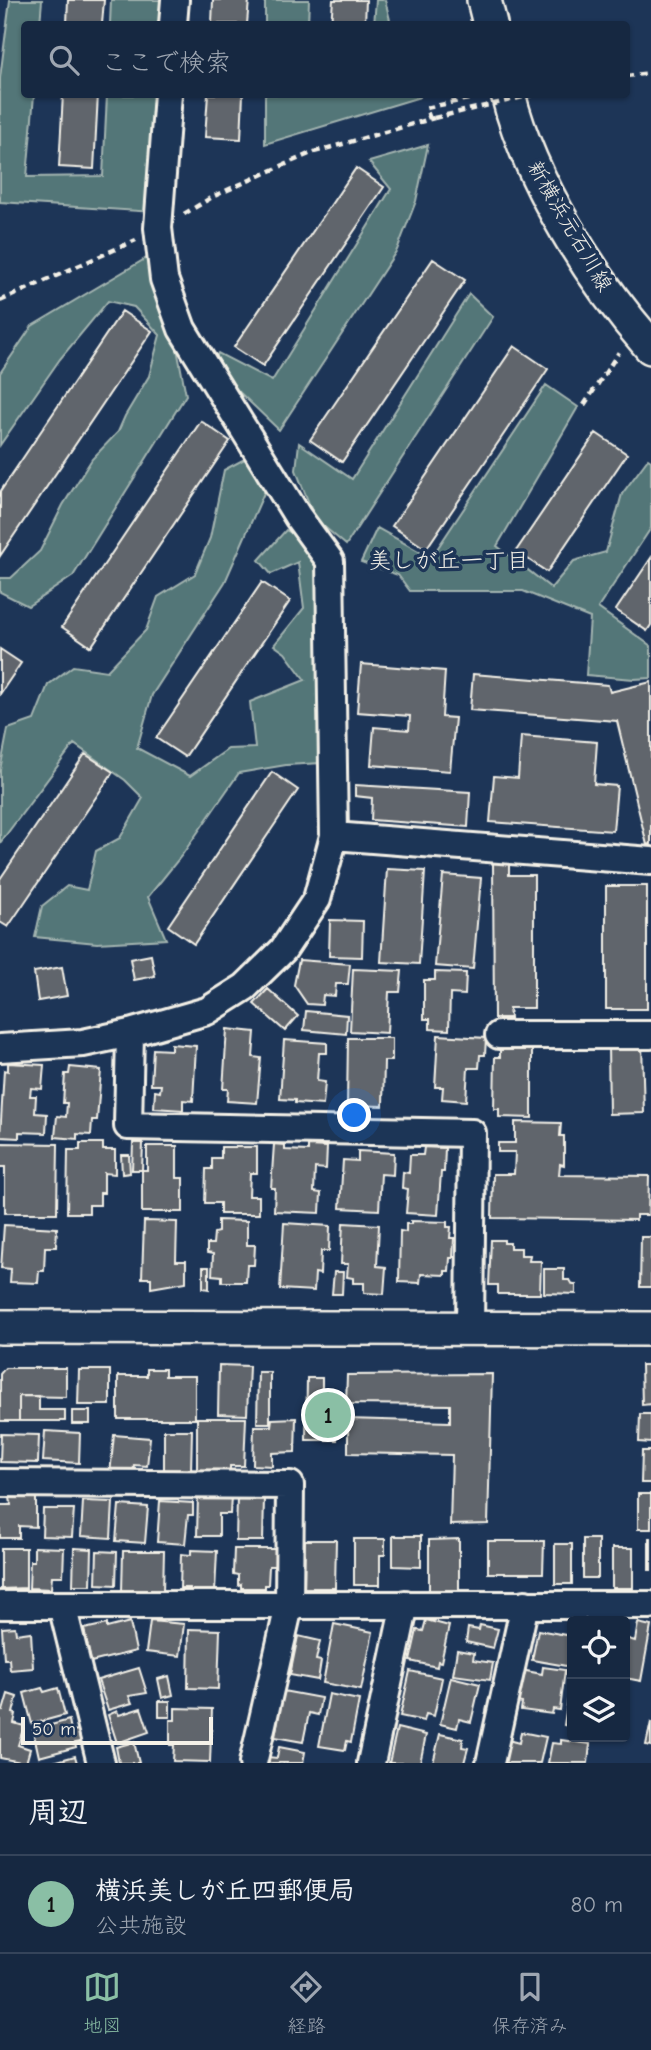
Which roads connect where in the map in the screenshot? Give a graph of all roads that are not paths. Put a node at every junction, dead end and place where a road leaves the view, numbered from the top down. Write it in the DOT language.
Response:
graph roads {
  1 [pos="174,0"];
  2 [pos="484,0"];
  3 [pos="173,21"];
  4 [pos="489,21"];
  5 [pos="168,98"];
  6 [pos="497,98"];
  7 [pos="651,347"];
  8 [pos="334,836"];
  9 [pos="651,861"];
  10 [pos="130,1033"];
  11 [pos="499,1035"];
  12 [pos="651,1035"];
  13 [pos="0,1048"];
  14 [pos="0,1326"];
  15 [pos="651,1329"];
  16 [pos="470,1330"];
  17 [pos="0,1483"];
  18 [pos="405,1604"];
  19 [pos="525,1604"];
  20 [pos="0,1605"];
  21 [pos="62,1605"];
  22 [pos="651,1605"];
  23 [pos="289,1606"];
  24 [pos="102,1763"];
  25 [pos="253,1763"];
  26 [pos="371,1763"];
  27 [pos="490,1763"];
  1 -- 3 [label="street"];
  2 -- 4 [label="street"];
  5 -- 8 [label="street"];
  6 -- 7 [label="street, 新横浜元石川線"];
  8 -- 9 [label="street"];
  8 -- 10 [label="street"];
  10 -- 13 [label="street"];
  10 -- 16 [label="street"];
  11 -- 12 [label="street"];
  14 -- 16 [label="street"];
  15 -- 16 [label="street"];
  17 -- 23 [label="street"];
  18 -- 19 [label="street"];
  18 -- 23 [label="street"];
  18 -- 26 [label="street"];
  19 -- 22 [label="street"];
  19 -- 27 [label="street"];
  20 -- 21 [label="street"];
  21 -- 23 [label="street"];
  21 -- 24 [label="street"];
  23 -- 25 [label="street"];
}
